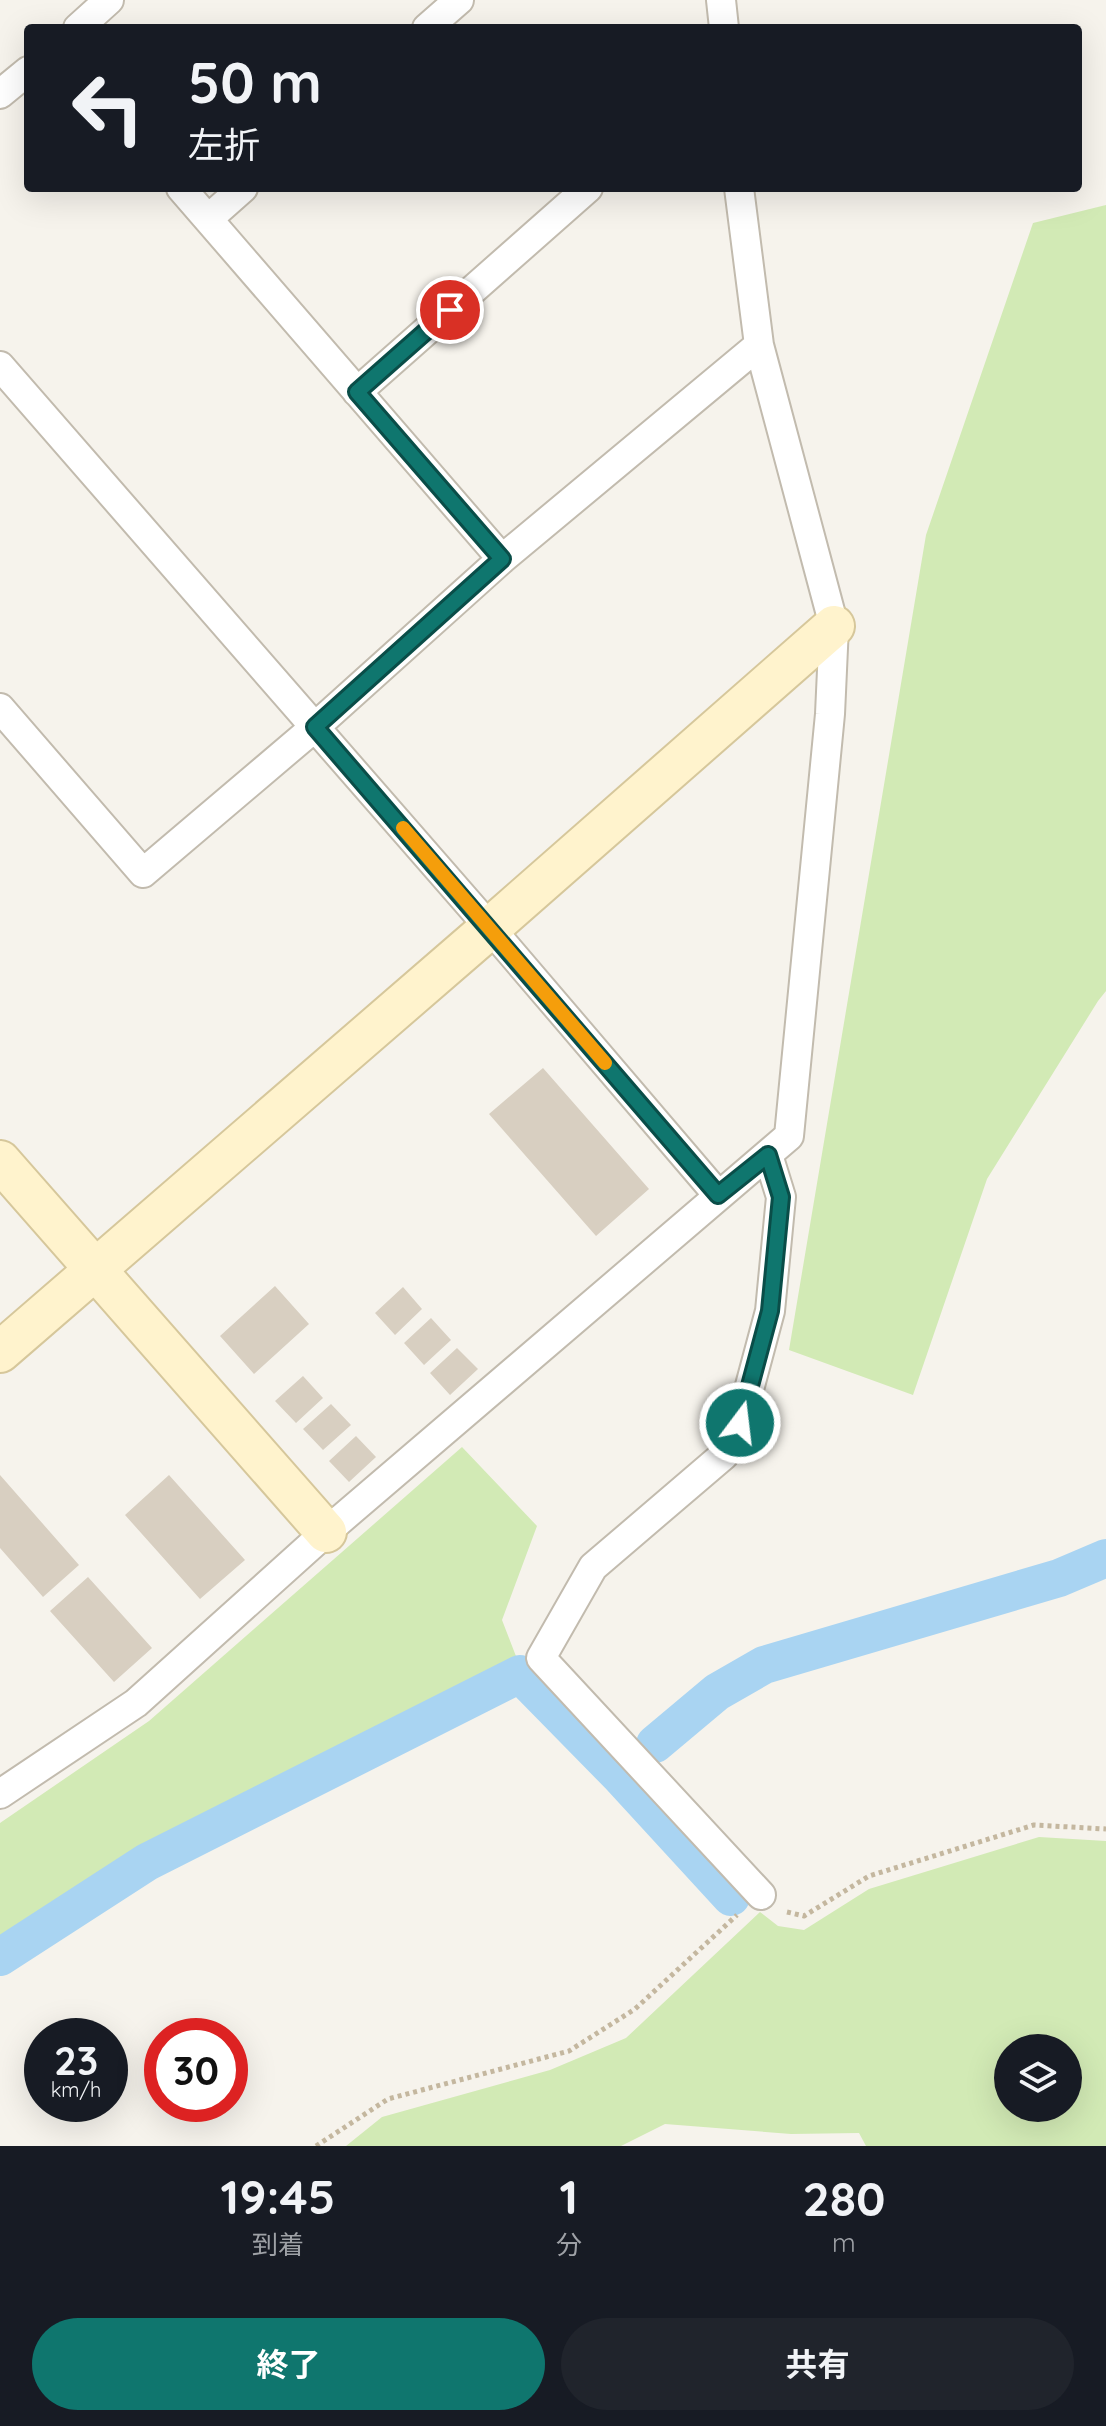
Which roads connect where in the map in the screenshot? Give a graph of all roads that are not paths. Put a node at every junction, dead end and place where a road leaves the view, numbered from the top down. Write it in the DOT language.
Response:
graph roads {
  1 [pos="109,0"];
  2 [pos="459,0"];
  3 [pos="721,0"];
  4 [pos="82,24"];
  5 [pos="432,24"];
  6 [pos="724,24"];
  7 [pos="24,74"];
  8 [pos="0,94"];
  9 [pos="184,192"];
  10 [pos="238,192"];
  11 [pos="583,192"];
  12 [pos="740,192"];
  13 [pos="208,219"];
  14 [pos="759,345"];
  15 [pos="0,366"];
  16 [pos="357,392"];
  17 [pos="502,559"];
  18 [pos="834,626"];
  19 [pos="0,708"];
  20 [pos="315,727"];
  21 [pos="490,928"];
  22 [pos="768,1155"];
  23 [pos="0,1161"];
  24 [pos="718,1195"];
  25 [pos="95,1270"];
  26 [pos="0,1352"];
  27 [pos="326,1532"];
  28 [pos="0,1794"];
  29 [pos="761,1895"];
  1 -- 4 [label="street"];
  2 -- 5 [label="street"];
  3 -- 6 [label="street"];
  7 -- 8 [label="street"];
  9 -- 13 [label="street"];
  10 -- 13 [label="street"];
  11 -- 16 [label="street"];
  12 -- 14 [label="street"];
  13 -- 16 [label="street"];
  14 -- 17 [label="street"];
  14 -- 18 [label="street"];
  15 -- 20 [label="street"];
  16 -- 17 [label="street"];
  17 -- 20 [label="street"];
  18 -- 21 [label="street"];
  18 -- 22 [label="street"];
  19 -- 20 [label="street"];
  20 -- 21 [label="street"];
  21 -- 24 [label="street"];
  21 -- 25 [label="street"];
  22 -- 24 [label="street"];
  22 -- 29 [label="street"];
  23 -- 25 [label="street"];
  24 -- 27 [label="street"];
  25 -- 26 [label="street"];
  25 -- 27 [label="street"];
  27 -- 28 [label="street"];
}
